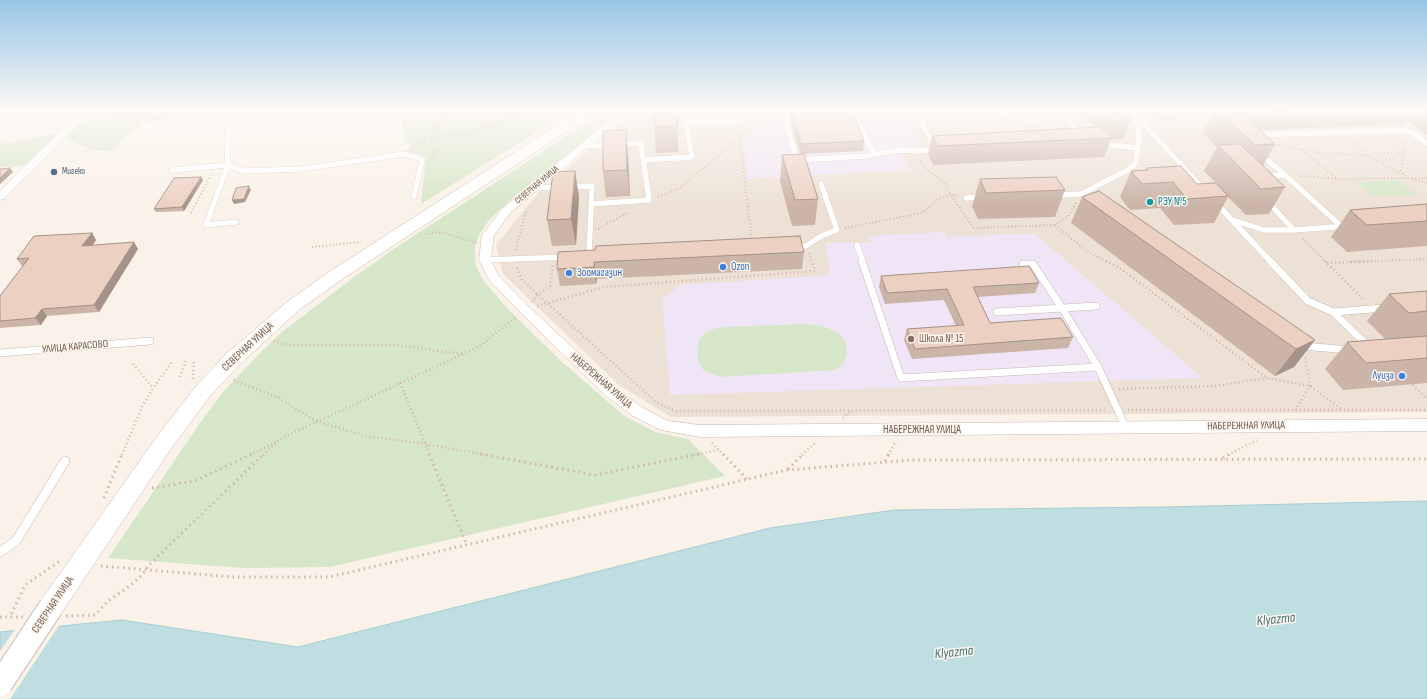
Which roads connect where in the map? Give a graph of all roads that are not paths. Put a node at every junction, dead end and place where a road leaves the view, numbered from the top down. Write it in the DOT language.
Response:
graph roads {
  1 [pos="55,142"];
  2 [pos="227,142"];
  3 [pos="541,142"];
  4 [pos="589,142"];
  5 [pos="689,142"];
  6 [pos="792,142"];
  7 [pos="868,142"];
  8 [pos="932,142"];
  9 [pos="1138,142"];
  10 [pos="1162,142"];
  11 [pos="1096,143"];
  12 [pos="584,146"];
  13 [pos="944,148"];
  14 [pos="1138,148"];
  15 [pos="936,149"];
  16 [pos="1255,151"];
  17 [pos="874,154"];
  18 [pos="644,160"];
  19 [pos="228,165"];
  20 [pos="172,170"];
  21 [pos="1285,175"];
  22 [pos="1258,177"];
  23 [pos="821,184"];
  24 [pos="532,188"];
  25 [pos="1081,194"];
  26 [pos="1050,195"];
  27 [pos="1261,195"];
  28 [pos="414,196"];
  29 [pos="0,197"];
  30 [pos="989,197"];
  31 [pos="966,198"];
  32 [pos="1088,199"];
  33 [pos="592,204"];
  34 [pos="1230,218"];
  35 [pos="236,222"];
  36 [pos="1356,225"];
  37 [pos="1341,226"];
  38 [pos="1294,230"];
  39 [pos="858,245"];
  40 [pos="783,247"];
  41 [pos="576,257"];
  42 [pos="597,257"];
  43 [pos="486,260"];
  44 [pos="1023,264"];
  45 [pos="1096,306"];
  46 [pos="1396,307"];
  47 [pos="1062,308"];
  48 [pos="997,312"];
  49 [pos="1333,312"];
  50 [pos="150,341"];
  51 [pos="1296,341"];
  52 [pos="0,353"];
  53 [pos="1098,367"];
  54 [pos="1427,425"];
  55 [pos="1126,428"];
  56 [pos="66,461"];
  57 [pos="0,552"];
  58 [pos="0,684"];
  1 -- 29 [label="street"];
  2 -- 19 [label="lane"];
  3 -- 58 [label="main road, СЕВЕРНАЯ УЛИЦА, bridge"];
  4 -- 12 [label="street, СЕВЕРНАЯ УЛИЦА"];
  5 -- 18 [label="lane"];
  6 -- 17 [label="lane"];
  7 -- 17 [label="lane"];
  8 -- 15 [label="lane"];
  9 -- 14 [label="lane"];
  10 -- 34 [label="lane"];
  11 -- 14 [label="lane"];
  12 -- 18 [label="lane"];
  12 -- 24 [label="street, СЕВЕРНАЯ УЛИЦА"];
  13 -- 15 [label="lane"];
  14 -- 25 [label="lane"];
  15 -- 17 [label="lane"];
  16 -- 21 [label="lane"];
  18 -- 33 [label="lane"];
  19 -- 20 [label="lane"];
  19 -- 28 [label="lane"];
  19 -- 35 [label="lane"];
  21 -- 22 [label="lane"];
  21 -- 37 [label="lane"];
  23 -- 40 [label="lane"];
  24 -- 33 [label="lane"];
  24 -- 43 [label="street, СЕВЕРНАЯ УЛИЦА"];
  25 -- 26 [label="lane"];
  25 -- 32 [label="lane"];
  27 -- 38 [label="lane"];
  30 -- 31 [label="lane"];
  33 -- 42 [label="lane"];
  34 -- 38 [label="lane"];
  34 -- 49 [label="lane"];
  36 -- 37 [label="lane"];
  37 -- 38 [label="lane"];
  39 -- 53 [label="lane"];
  41 -- 43 [label="lane"];
  43 -- 55 [label="street, НАБЕРЕЖНАЯ УЛИЦА"];
  44 -- 47 [label="lane"];
  45 -- 47 [label="lane"];
  46 -- 49 [label="lane"];
  47 -- 48 [label="lane"];
  47 -- 53 [label="lane"];
  49 -- 51 [label="lane"];
  50 -- 52 [label="lane, УЛИЦА КАРАСОВО"];
  53 -- 55 [label="lane"];
  54 -- 55 [label="street, НАБЕРЕЖНАЯ УЛИЦА"];
  56 -- 57 [label="lane"];
}
